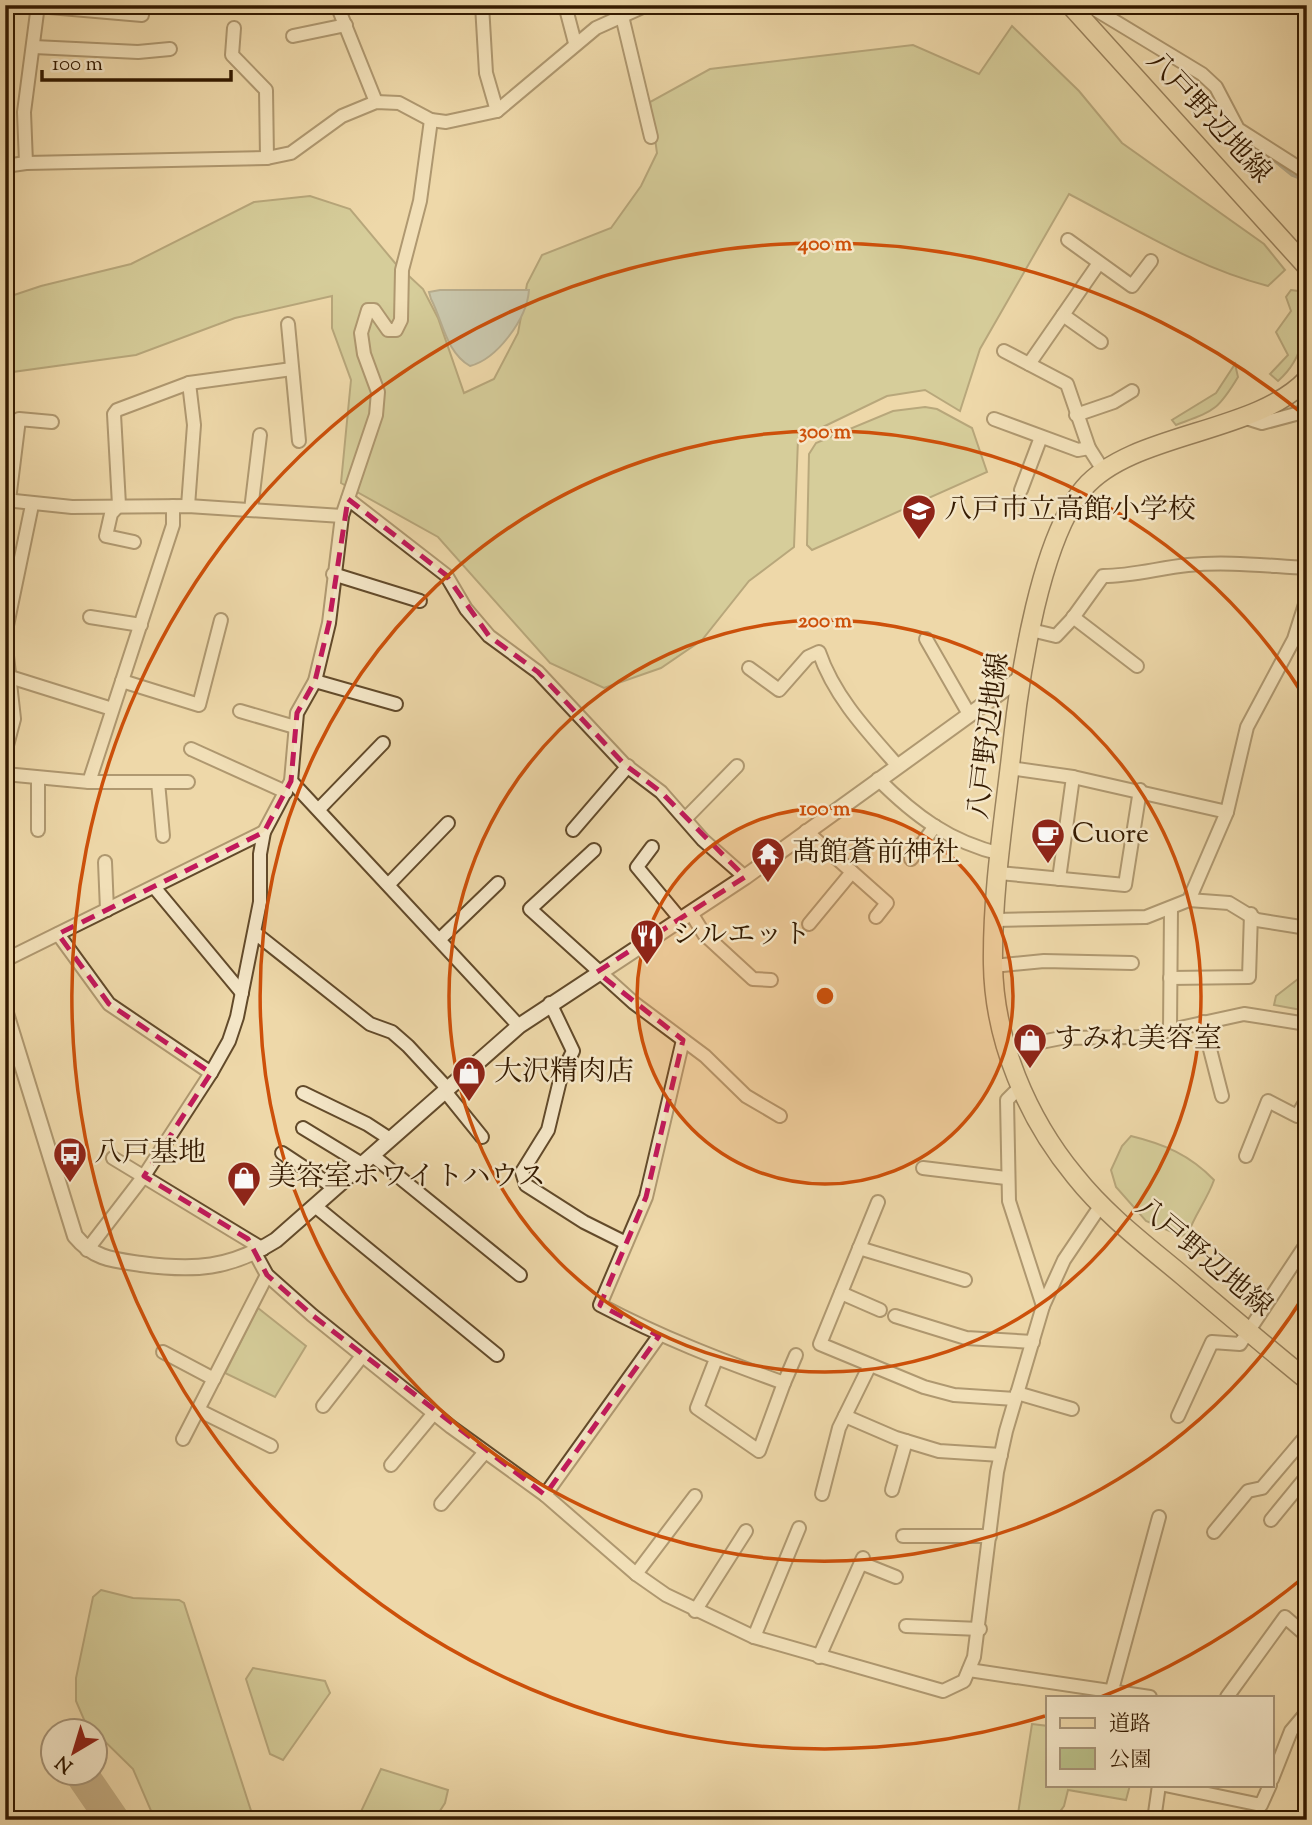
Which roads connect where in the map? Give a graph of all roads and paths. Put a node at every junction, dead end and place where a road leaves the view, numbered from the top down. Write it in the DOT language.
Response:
graph roads {
  1 [pos="337,5"];
  2 [pos="482,5"];
  3 [pos="565,5"];
  4 [pos="647,5"];
  5 [pos="1070,5"];
  6 [pos="1088,5"];
  7 [pos="38,6"];
  8 [pos="106,8"];
  9 [pos="142,15"];
  10 [pos="622,16"];
  11 [pos="346,25"];
  12 [pos="234,28"];
  13 [pos="293,36"];
  14 [pos="575,43"];
  15 [pos="34,47"];
  16 [pos="170,49"];
  17 [pos="376,102"];
  18 [pos="497,111"];
  19 [pos="431,120"];
  20 [pos="651,137"];
  21 [pos="267,158"];
  22 [pos="26,163"];
  23 [pos="5,166"];
  24 [pos="1307,173"];
  25 [pos="1068,240"];
  26 [pos="1151,261"];
  27 [pos="1099,263"];
  28 [pos="1307,267"];
  29 [pos="1063,315"];
  30 [pos="288,324"];
  31 [pos="1101,342"];
  32 [pos="1004,351"];
  33 [pos="1029,364"];
  34 [pos="292,369"];
  35 [pos="1307,379"];
  36 [pos="189,383"];
  37 [pos="1132,391"];
  38 [pos="1307,411"];
  39 [pos="1076,415"];
  40 [pos="1242,416"];
  41 [pos="994,419"];
  42 [pos="52,422"];
  43 [pos="260,435"];
  44 [pos="1041,437"];
  45 [pos="299,441"];
  46 [pos="1089,448"];
  47 [pos="1103,470"];
  48 [pos="1021,490"];
  49 [pos="348,499"];
  50 [pos="7,500"];
  51 [pos="32,505"];
  52 [pos="119,505"];
  53 [pos="173,506"];
  54 [pos="188,506"];
  55 [pos="251,510"];
  56 [pos="342,516"];
  57 [pos="134,542"];
  58 [pos="1307,568"];
  59 [pos="333,574"];
  60 [pos="1307,598"];
  61 [pos="420,601"];
  62 [pos="90,617"];
  63 [pos="1073,617"];
  64 [pos="221,620"];
  65 [pos="141,625"];
  66 [pos="1031,631"];
  67 [pos="5,636"];
  68 [pos="926,639"];
  69 [pos="1137,666"];
  70 [pos="749,668"];
  71 [pos="10,677"];
  72 [pos="1019,679"];
  73 [pos="122,681"];
  74 [pos="315,681"];
  75 [pos="396,704"];
  76 [pos="112,709"];
  77 [pos="240,711"];
  78 [pos="969,714"];
  79 [pos="295,727"];
  80 [pos="383,743"];
  81 [pos="191,749"];
  82 [pos="5,753"];
  83 [pos="897,765"];
  84 [pos="628,766"];
  85 [pos="737,766"];
  86 [pos="1010,768"];
  87 [pos="5,774"];
  88 [pos="1073,777"];
  89 [pos="38,779"];
  90 [pos="878,779"];
  91 [pos="89,782"];
  92 [pos="158,782"];
  93 [pos="188,782"];
  94 [pos="289,787"];
  95 [pos="1140,790"];
  96 [pos="320,809"];
  97 [pos="1227,812"];
  98 [pos="686,818"];
  99 [pos="448,822"];
  100 [pos="935,826"];
  101 [pos="38,830"];
  102 [pos="573,830"];
  103 [pos="806,831"];
  104 [pos="264,832"];
  105 [pos="163,836"];
  106 [pos="652,847"];
  107 [pos="594,850"];
  108 [pos="1001,853"];
  109 [pos="911,859"];
  110 [pos="105,862"];
  111 [pos="852,872"];
  112 [pos="999,873"];
  113 [pos="744,877"];
  114 [pos="1059,879"];
  115 [pos="498,883"];
  116 [pos="389,884"];
  117 [pos="154,887"];
  118 [pos="1189,900"];
  119 [pos="1171,908"];
  120 [pos="107,910"];
  121 [pos="1251,914"];
  122 [pos="686,916"];
  123 [pos="876,917"];
  124 [pos="995,920"];
  125 [pos="809,924"];
  126 [pos="1307,928"];
  127 [pos="256,933"];
  128 [pos="58,934"];
  129 [pos="440,939"];
  130 [pos="5,960"];
  131 [pos="1132,963"];
  132 [pos="993,966"];
  133 [pos="597,972"];
  134 [pos="1170,978"];
  135 [pos="771,980"];
  136 [pos="242,993"];
  137 [pos="550,1003"];
  138 [pos="5,1010"];
  139 [pos="1203,1022"];
  140 [pos="1307,1024"];
  141 [pos="519,1026"];
  142 [pos="1170,1030"];
  143 [pos="683,1040"];
  144 [pos="1007,1049"];
  145 [pos="211,1073"];
  146 [pos="1020,1087"];
  147 [pos="445,1089"];
  148 [pos="303,1093"];
  149 [pos="1222,1096"];
  150 [pos="1307,1099"];
  151 [pos="780,1116"];
  152 [pos="303,1128"];
  153 [pos="482,1137"];
  154 [pos="390,1139"];
  155 [pos="282,1153"];
  156 [pos="1246,1156"];
  157 [pos="113,1158"];
  158 [pos="367,1160"];
  159 [pos="923,1168"];
  160 [pos="144,1176"];
  161 [pos="1006,1178"];
  162 [pos="335,1188"];
  163 [pos="878,1202"];
  164 [pos="315,1206"];
  165 [pos="1101,1206"];
  166 [pos="626,1243"];
  167 [pos="1307,1243"];
  168 [pos="859,1248"];
  169 [pos="87,1250"];
  170 [pos="259,1251"];
  171 [pos="267,1275"];
  172 [pos="520,1275"];
  173 [pos="965,1280"];
  174 [pos="841,1293"];
  175 [pos="1043,1306"];
  176 [pos="880,1310"];
  177 [pos="895,1316"];
  178 [pos="1250,1333"];
  179 [pos="659,1336"];
  180 [pos="1033,1342"];
  181 [pos="163,1352"];
  182 [pos="796,1354"];
  183 [pos="497,1355"];
  184 [pos="362,1356"];
  185 [pos="716,1359"];
  186 [pos="870,1364"];
  187 [pos="214,1379"];
  188 [pos="1307,1380"];
  189 [pos="784,1383"];
  190 [pos="1016,1396"];
  191 [pos="323,1406"];
  192 [pos="1072,1409"];
  193 [pos="198,1410"];
  194 [pos="434,1413"];
  195 [pos="845,1416"];
  196 [pos="1178,1416"];
  197 [pos="1307,1435"];
  198 [pos="183,1439"];
  199 [pos="906,1441"];
  200 [pos="271,1446"];
  201 [pos="485,1452"];
  202 [pos="1001,1455"];
  203 [pos="391,1465"];
  204 [pos="1307,1476"];
  205 [pos="892,1490"];
  206 [pos="822,1494"];
  207 [pos="545,1495"];
  208 [pos="695,1496"];
  209 [pos="440,1504"];
  210 [pos="1159,1517"];
  211 [pos="1271,1520"];
  212 [pos="799,1528"];
  213 [pos="746,1531"];
  214 [pos="1214,1532"];
  215 [pos="903,1536"];
  216 [pos="990,1536"];
  217 [pos="636,1574"];
  218 [pos="896,1577"];
  219 [pos="695,1611"];
  220 [pos="905,1626"];
  221 [pos="979,1629"];
  222 [pos="1307,1636"];
  223 [pos="754,1637"];
  224 [pos="819,1657"];
  225 [pos="969,1670"];
  226 [pos="1112,1690"];
  227 [pos="1145,1696"];
  228 [pos="1228,1696"];
  229 [pos="1307,1712"];
  230 [pos="1274,1774"];
  231 [pos="1159,1786"];
  232 [pos="1170,1786"];
  233 [pos="1270,1786"];
  234 [pos="1261,1805"];
  235 [pos="1154,1820"];
  236 [pos="1256,1820"];
  1 -- 11 [label="street"];
  2 -- 18 [label="street"];
  3 -- 14 [label="street"];
  4 -- 10 [label="street"];
  5 -- 28 [label="main road, 八戸野辺地線"];
  6 -- 24 [label="street"];
  7 -- 8 [label="street"];
  7 -- 15 [label="street"];
  8 -- 9 [label="street"];
  10 -- 14 [label="street"];
  10 -- 20 [label="street"];
  11 -- 13 [label="street"];
  11 -- 17 [label="street"];
  12 -- 21 [label="street"];
  14 -- 18 [label="street"];
  15 -- 16 [label="street"];
  15 -- 22 [label="street"];
  17 -- 19 [label="street"];
  17 -- 21 [label="street"];
  18 -- 19 [label="street"];
  19 -- 49 [label="street"];
  21 -- 22 [label="street"];
  22 -- 23 [label="street"];
  25 -- 27 [label="street"];
  26 -- 27 [label="street"];
  27 -- 29 [label="street"];
  29 -- 31 [label="street"];
  29 -- 33 [label="street"];
  30 -- 34 [label="street"];
  32 -- 33 [label="street"];
  33 -- 39 [label="street"];
  34 -- 36 [label="street"];
  34 -- 45 [label="street"];
  35 -- 40 [label="main road, 八戸野辺地線"];
  36 -- 52 [label="street"];
  36 -- 54 [label="street"];
  37 -- 39 [label="street"];
  38 -- 40 [label="street"];
  39 -- 46 [label="street"];
  40 -- 47 [label="main road, 八戸野辺地線"];
  41 -- 44 [label="street"];
  42 -- 50 [label="street"];
  43 -- 55 [label="street"];
  44 -- 46 [label="street"];
  44 -- 48 [label="street"];
  46 -- 47 [label="street"];
  47 -- 66 [label="main road, 八戸野辺地線"];
  49 -- 56 [label="street"];
  49 -- 84 [label="street"];
  50 -- 51 [label="street"];
  51 -- 52 [label="street"];
  51 -- 67 [label="street"];
  52 -- 53 [label="street"];
  52 -- 57 [label="street"];
  53 -- 54 [label="street"];
  53 -- 65 [label="street"];
  54 -- 55 [label="street"];
  55 -- 56 [label="street"];
  56 -- 59 [label="street"];
  58 -- 63 [label="street"];
  59 -- 61 [label="street"];
  59 -- 74 [label="street"];
  60 -- 97 [label="street"];
  62 -- 65 [label="street"];
  63 -- 66 [label="street"];
  63 -- 69 [label="street"];
  64 -- 73 [label="street"];
  65 -- 73 [label="street"];
  66 -- 72 [label="main road, 八戸野辺地線"];
  67 -- 71 [label="street"];
  68 -- 78 [label="street"];
  70 -- 83 [label="street"];
  71 -- 76 [label="street"];
  71 -- 82 [label="street"];
  72 -- 78 [label="street"];
  72 -- 86 [label="main road, 八戸野辺地線"];
  73 -- 76 [label="street"];
  74 -- 75 [label="street"];
  74 -- 79 [label="street"];
  76 -- 91 [label="street"];
  77 -- 79 [label="street"];
  78 -- 83 [label="street"];
  79 -- 94 [label="street"];
  80 -- 96 [label="street"];
  81 -- 94 [label="street"];
  83 -- 90 [label="street"];
  84 -- 98 [label="street"];
  84 -- 102 [label="street"];
  85 -- 98 [label="street"];
  86 -- 88 [label="street"];
  86 -- 108 [label="main road, 八戸野辺地線"];
  87 -- 89 [label="street"];
  88 -- 95 [label="street"];
  88 -- 114 [label="street"];
  89 -- 91 [label="street"];
  89 -- 101 [label="street"];
  90 -- 100 [label="street"];
  90 -- 103 [label="street"];
  91 -- 92 [label="street"];
  92 -- 93 [label="street"];
  92 -- 105 [label="street"];
  94 -- 96 [label="street"];
  94 -- 104 [label="street"];
  95 -- 97 [label="street"];
  95 -- 114 [label="street"];
  96 -- 116 [label="street"];
  97 -- 118 [label="street"];
  98 -- 113 [label="street"];
  99 -- 116 [label="street"];
  100 -- 108 [label="street"];
  100 -- 109 [label="street"];
  103 -- 111 [label="street"];
  103 -- 113 [label="street"];
  104 -- 117 [label="street"];
  104 -- 127 [label="street"];
  106 -- 122 [label="street"];
  107 -- 133 [label="street"];
  108 -- 112 [label="main road, 八戸野辺地線"];
  110 -- 120 [label="street"];
  111 -- 123 [label="street"];
  111 -- 125 [label="street"];
  112 -- 114 [label="street"];
  112 -- 124 [label="main road, 八戸野辺地線"];
  113 -- 122 [label="street"];
  115 -- 129 [label="street"];
  116 -- 129 [label="street"];
  117 -- 120 [label="street"];
  117 -- 136 [label="street"];
  118 -- 119 [label="street"];
  118 -- 121 [label="street"];
  119 -- 124 [label="street"];
  119 -- 134 [label="street"];
  120 -- 128 [label="street"];
  121 -- 126 [label="street"];
  121 -- 134 [label="street"];
  122 -- 133 [label="street"];
  122 -- 135 [label="street"];
  124 -- 132 [label="main road, 八戸野辺地線"];
  127 -- 136 [label="street"];
  127 -- 147 [label="street"];
  128 -- 130 [label="street"];
  128 -- 145 [label="street"];
  129 -- 141 [label="street"];
  131 -- 132 [label="street"];
  132 -- 144 [label="main road, 八戸野辺地線"];
  133 -- 137 [label="street"];
  133 -- 143 [label="street"];
  134 -- 142 [label="street"];
  136 -- 145 [label="street"];
  137 -- 141 [label="street"];
  137 -- 166 [label="street"];
  138 -- 169 [label="street"];
  139 -- 140 [label="street"];
  139 -- 142 [label="street"];
  139 -- 149 [label="street"];
  141 -- 147 [label="street"];
  142 -- 144 [label="street"];
  143 -- 151 [label="street"];
  143 -- 166 [label="street"];
  144 -- 146 [label="main road, 八戸野辺地線"];
  145 -- 160 [label="street"];
  146 -- 161 [label="street"];
  146 -- 165 [label="main road, 八戸野辺地線"];
  147 -- 153 [label="street"];
  147 -- 154 [label="street"];
  148 -- 154 [label="street"];
  150 -- 156 [label="street"];
  152 -- 158 [label="street"];
  154 -- 158 [label="street"];
  155 -- 162 [label="street"];
  157 -- 160 [label="street"];
  158 -- 162 [label="street"];
  158 -- 172 [label="street"];
  159 -- 161 [label="street"];
  160 -- 169 [label="street"];
  160 -- 170 [label="street"];
  161 -- 175 [label="street"];
  162 -- 164 [label="street"];
  163 -- 168 [label="street"];
  164 -- 170 [label="street"];
  164 -- 183 [label="street"];
  165 -- 175 [label="street"];
  165 -- 178 [label="main road, 八戸野辺地線"];
  166 -- 179 [label="street"];
  167 -- 178 [label="street"];
  168 -- 173 [label="street"];
  168 -- 174 [label="street"];
  169 -- 170 [label="street"];
  170 -- 171 [label="street"];
  171 -- 184 [label="street"];
  171 -- 187 [label="street"];
  174 -- 176 [label="street"];
  174 -- 186 [label="street"];
  175 -- 180 [label="street"];
  177 -- 180 [label="street"];
  178 -- 188 [label="main road, 八戸野辺地線"];
  178 -- 196 [label="street"];
  179 -- 185 [label="street"];
  179 -- 207 [label="street"];
  180 -- 190 [label="street"];
  181 -- 187 [label="street"];
  182 -- 189 [label="street"];
  184 -- 191 [label="street"];
  184 -- 194 [label="street"];
  185 -- 189 [label="street"];
  185 -- 189 [label="street"];
  186 -- 190 [label="street"];
  186 -- 195 [label="street"];
  187 -- 193 [label="street"];
  190 -- 192 [label="street"];
  190 -- 202 [label="street"];
  193 -- 198 [label="street"];
  193 -- 200 [label="street"];
  194 -- 201 [label="street"];
  194 -- 203 [label="street"];
  195 -- 199 [label="street"];
  195 -- 206 [label="street"];
  197 -- 214 [label="street"];
  199 -- 202 [label="street"];
  199 -- 205 [label="street"];
  201 -- 207 [label="street"];
  201 -- 209 [label="street"];
  202 -- 216 [label="street"];
  204 -- 211 [label="street"];
  207 -- 217 [label="street"];
  208 -- 217 [label="street"];
  210 -- 226 [label="street"];
  212 -- 223 [label="street"];
  213 -- 219 [label="street"];
  215 -- 216 [label="street"];
  216 -- 221 [label="street"];
  217 -- 219 [label="street"];
  218 -- 224 [label="street"];
  219 -- 223 [label="street"];
  220 -- 221 [label="street"];
  221 -- 225 [label="street"];
  222 -- 228 [label="street"];
  223 -- 224 [label="street"];
  224 -- 225 [label="street"];
  225 -- 226 [label="street"];
  226 -- 227 [label="street"];
  229 -- 230 [label="street"];
  231 -- 235 [label="street"];
  232 -- 234 [label="street"];
  233 -- 234 [label="street"];
  234 -- 236 [label="street"];
}
